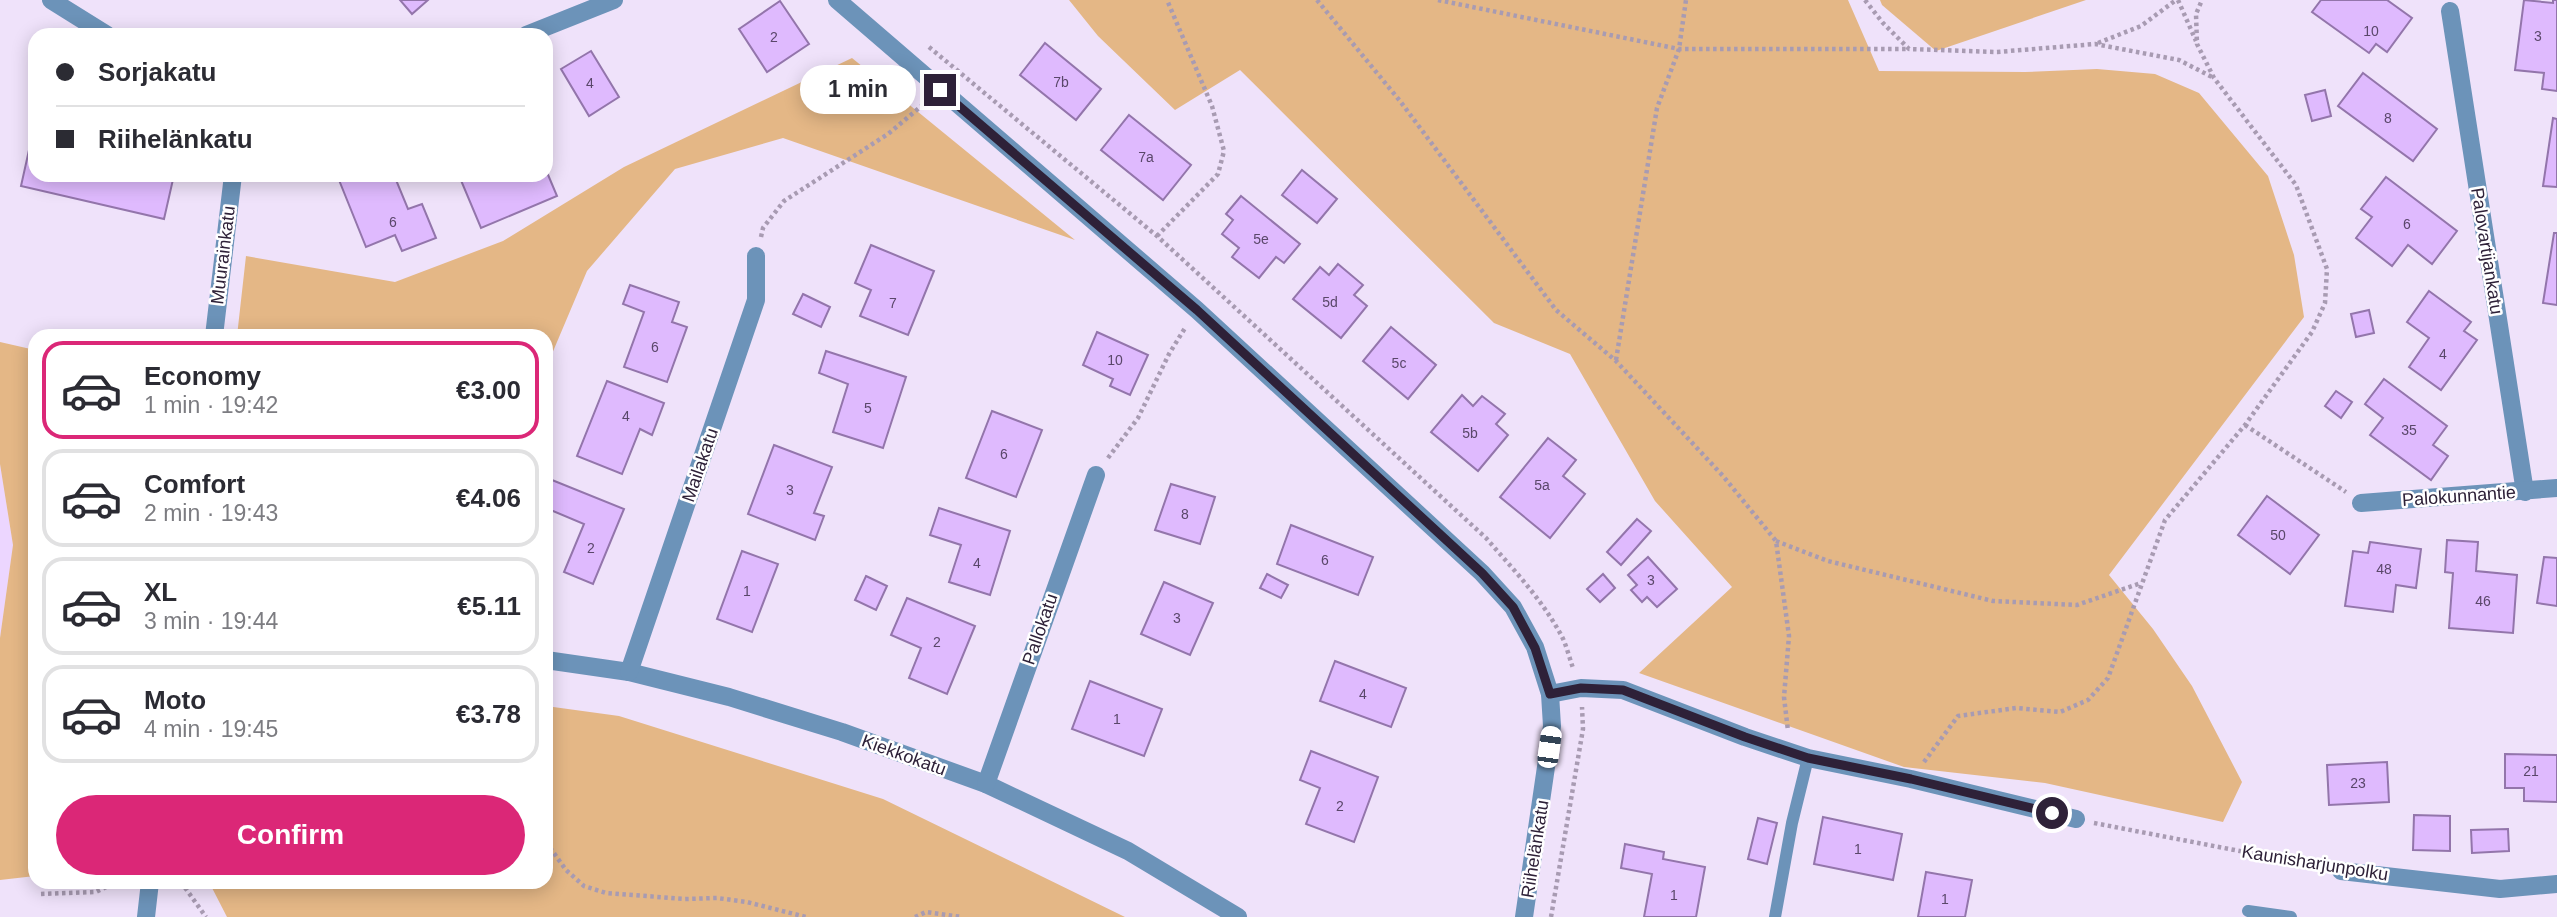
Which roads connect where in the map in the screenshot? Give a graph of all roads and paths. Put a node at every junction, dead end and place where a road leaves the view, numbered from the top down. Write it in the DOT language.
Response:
graph roads {
  1 [pos="51,0"];
  2 [pos="614,0"];
  3 [pos="837,0"];
  4 [pos="1167,0"];
  5 [pos="1317,0"];
  6 [pos="1438,0"];
  7 [pos="1686,0"];
  8 [pos="1865,0"];
  9 [pos="2177,0"];
  10 [pos="2202,0"];
  11 [pos="2450,10"];
  12 [pos="96,28"];
  13 [pos="544,28"];
  14 [pos="2095,44"];
  15 [pos="2197,44"];
  16 [pos="1909,49"];
  17 [pos="1679,50"];
  18 [pos="956,69"];
  19 [pos="2214,78"];
  20 [pos="940,90"];
  21 [pos="232,182"];
  22 [pos="1157,236"];
  23 [pos="755,256"];
  24 [pos="1215,288"];
  25 [pos="1197,310"];
  26 [pos="215,329"];
  27 [pos="1616,360"];
  28 [pos="2245,425"];
  29 [pos="1097,475"];
  30 [pos="2557,488"];
  31 [pos="2525,492"];
  32 [pos="2361,503"];
  33 [pos="1776,541"];
  34 [pos="2142,583"];
  35 [pos="553,661"];
  36 [pos="629,672"];
  37 [pos="1550,694"];
  38 [pos="1790,752"];
  39 [pos="1808,758"];
  40 [pos="1911,779"];
  41 [pos="986,784"];
  42 [pos="2076,819"];
  43 [pos="553,852"];
  44 [pos="2341,870"];
  45 [pos="2557,884"];
  46 [pos="102,889"];
  47 [pos="149,889"];
  48 [pos="186,889"];
  49 [pos="41,894"];
  50 [pos="2248,911"];
  51 [pos="146,917"];
  52 [pos="206,917"];
  53 [pos="806,917"];
  54 [pos="915,917"];
  55 [pos="962,917"];
  56 [pos="1238,917"];
  57 [pos="1524,917"];
  58 [pos="1775,917"];
  59 [pos="2291,917"];
  1 -- 12 [label="street"];
  2 -- 13 [label="street"];
  3 -- 20 [label="street, Riihelänkatu"];
  4 -- 22 [label="path"];
  5 -- 27 [label="path"];
  6 -- 17 [label="path"];
  7 -- 17 [label="path"];
  8 -- 16 [label="path"];
  9 -- 14 [label="path"];
  9 -- 15 [label="path"];
  10 -- 15 [label="path"];
  11 -- 31 [label="street, Palovartijankatu"];
  14 -- 16 [label="path"];
  14 -- 19 [label="path"];
  15 -- 19 [label="path"];
  16 -- 17 [label="path"];
  17 -- 27 [label="path"];
  18 -- 20 [label="path"];
  19 -- 28 [label="path"];
  20 -- 23 [label="path"];
  20 -- 25 [label="street, Riihelänkatu"];
  21 -- 26 [label="street, Muurainkatu"];
  23 -- 36 [label="street, Mailakatu"];
  24 -- 25 [label="path"];
  25 -- 29 [label="path"];
  25 -- 37 [label="street, Riihelänkatu"];
  27 -- 33 [label="path"];
  28 -- 32 [label="path"];
  28 -- 34 [label="path"];
  29 -- 41 [label="street, Pallokatu"];
  30 -- 31 [label="street, Palokunnantie"];
  31 -- 32 [label="street, Palokunnantie"];
  33 -- 34 [label="path"];
  33 -- 38 [label="path"];
  34 -- 40 [label="path"];
  35 -- 36 [label="street, Kiekkokatu"];
  36 -- 41 [label="street, Kiekkokatu"];
  37 -- 38 [label="street"];
  37 -- 57 [label="street, Riihelänkatu"];
  38 -- 39 [label="street"];
  39 -- 40 [label="street"];
  39 -- 58 [label="lane"];
  40 -- 42 [label="street"];
  41 -- 56 [label="street, Kiekkokatu"];
  42 -- 44 [label="path, Kaunisharjunpolku"];
  43 -- 53 [label="path"];
  44 -- 45 [label="street, Kaunisharjunpolku"];
  46 -- 49 [label="path"];
  47 -- 51 [label="street"];
  48 -- 52 [label="path"];
  50 -- 59 [label="lane"];
  54 -- 55 [label="path"];
}
